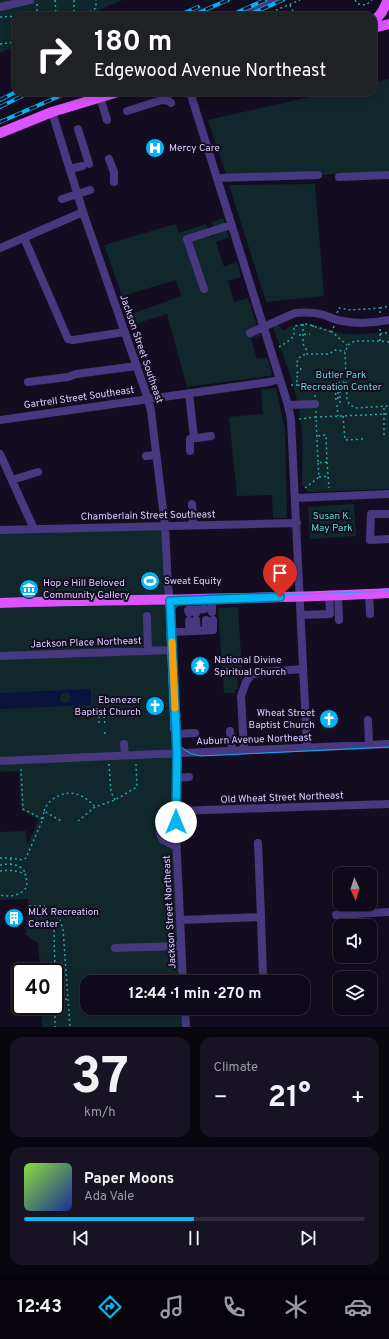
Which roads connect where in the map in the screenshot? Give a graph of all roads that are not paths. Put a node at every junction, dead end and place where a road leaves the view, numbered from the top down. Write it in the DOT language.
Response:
graph roads {
  1 [pos="30,0"];
  2 [pos="273,0"];
  3 [pos="388,0"];
  4 [pos="17,2"];
  5 [pos="0,7"];
  6 [pos="245,12"];
  7 [pos="377,18"];
  8 [pos="389,24"];
  9 [pos="377,27"];
  10 [pos="104,96"];
  11 [pos="191,96"];
  12 [pos="100,97"];
  13 [pos="171,103"];
  14 [pos="127,111"];
  15 [pos="52,112"];
  16 [pos="107,120"];
  17 [pos="78,129"];
  18 [pos="0,133"];
  19 [pos="108,159"];
  20 [pos="70,169"];
  21 [pos="389,175"];
  22 [pos="318,176"];
  23 [pos="217,178"];
  24 [pos="339,178"];
  25 [pos="114,182"];
  26 [pos="90,190"];
  27 [pos="77,193"];
  28 [pos="62,200"];
  29 [pos="83,212"];
  30 [pos="231,225"];
  31 [pos="24,238"];
  32 [pos="0,248"];
  33 [pos="204,290"];
  34 [pos="389,320"];
  35 [pos="264,328"];
  36 [pos="125,332"];
  37 [pos="250,333"];
  38 [pos="137,366"];
  39 [pos="280,379"];
  40 [pos="28,382"];
  41 [pos="189,393"];
  42 [pos="148,398"];
  43 [pos="315,404"];
  44 [pos="288,405"];
  45 [pos="0,420"];
  46 [pos="211,436"];
  47 [pos="194,438"];
  48 [pos="190,451"];
  49 [pos="0,454"];
  50 [pos="156,455"];
  51 [pos="146,456"];
  52 [pos="38,472"];
  53 [pos="12,480"];
  54 [pos="389,494"];
  55 [pos="295,498"];
  56 [pos="192,504"];
  57 [pos="389,514"];
  58 [pos="296,523"];
  59 [pos="193,525"];
  60 [pos="165,526"];
  61 [pos="34,529"];
  62 [pos="0,530"];
  63 [pos="389,540"];
  64 [pos="389,593"];
  65 [pos="369,594"];
  66 [pos="334,595"];
  67 [pos="301,596"];
  68 [pos="170,601"];
  69 [pos="0,604"];
  70 [pos="209,612"];
  71 [pos="370,614"];
  72 [pos="301,615"];
  73 [pos="147,616"];
  74 [pos="339,620"];
  75 [pos="193,631"];
  76 [pos="172,632"];
  77 [pos="148,650"];
  78 [pos="173,650"];
  79 [pos="0,656"];
  80 [pos="303,669"];
  81 [pos="368,720"];
  82 [pos="230,731"];
  83 [pos="195,733"];
  84 [pos="176,734"];
  85 [pos="124,744"];
  86 [pos="389,744"];
  87 [pos="369,745"];
  88 [pos="307,748"];
  89 [pos="244,750"];
  90 [pos="232,751"];
  91 [pos="177,753"];
  92 [pos="125,756"];
  93 [pos="0,761"];
  94 [pos="189,777"];
  95 [pos="176,778"];
  96 [pos="389,804"];
  97 [pos="176,811"];
  98 [pos="176,822"];
  99 [pos="258,843"];
  100 [pos="177,847"];
  101 [pos="389,912"];
  102 [pos="336,915"];
  103 [pos="261,917"];
  104 [pos="180,920"];
  105 [pos="181,946"];
  106 [pos="115,948"];
  107 [pos="183,975"];
  108 [pos="263,975"];
  109 [pos="185,1015"];
  110 [pos="186,1027"];
  1 -- 4 [label="street"];
  2 -- 6 [label="street"];
  3 -- 7 [label="main road"];
  4 -- 5 [label="street"];
  8 -- 9 [label="main road"];
  10 -- 12 [label="main road"];
  11 -- 23 [label="street"];
  12 -- 15 [label="main road"];
  12 -- 16 [label="street"];
  13 -- 14 [label="street"];
  15 -- 18 [label="main road"];
  15 -- 20 [label="street, Jackson Street Southeast"];
  17 -- 20 [label="street"];
  19 -- 25 [label="street"];
  20 -- 27 [label="street, Jackson Street Southeast"];
  21 -- 24 [label="street"];
  22 -- 23 [label="street"];
  23 -- 30 [label="street"];
  26 -- 27 [label="street"];
  27 -- 28 [label="street"];
  27 -- 29 [label="street, Jackson Street Southeast"];
  29 -- 31 [label="street"];
  29 -- 36 [label="street, Jackson Street Southeast"];
  30 -- 33 [label="street"];
  30 -- 35 [label="street"];
  31 -- 32 [label="street"];
  31 -- 36 [label="street"];
  34 -- 35 [label="street"];
  35 -- 37 [label="street"];
  35 -- 39 [label="street"];
  36 -- 38 [label="street, Jackson Street Southeast"];
  38 -- 40 [label="street"];
  38 -- 42 [label="street, Jackson Street Southeast"];
  39 -- 41 [label="street, Gartrell Street Southeast"];
  39 -- 44 [label="street"];
  41 -- 42 [label="street, Gartrell Street Southeast"];
  41 -- 47 [label="street"];
  42 -- 45 [label="street, Gartrell Street Southeast"];
  42 -- 50 [label="street, Jackson Street Southeast"];
  43 -- 44 [label="street"];
  44 -- 55 [label="street"];
  46 -- 47 [label="street"];
  47 -- 48 [label="street"];
  49 -- 53 [label="street"];
  50 -- 51 [label="street"];
  50 -- 60 [label="street, Jackson Street Southeast"];
  52 -- 53 [label="street"];
  53 -- 61 [label="street"];
  54 -- 55 [label="street"];
  55 -- 58 [label="street"];
  56 -- 59 [label="street"];
  57 -- 63 [label="street"];
  58 -- 59 [label="street, Chamberlain Street Southeast"];
  58 -- 67 [label="street"];
  59 -- 60 [label="street, Chamberlain Street Southeast"];
  60 -- 61 [label="street, Chamberlain Street Southeast"];
  60 -- 68 [label="street, Jackson Street Southeast"];
  61 -- 62 [label="street, Chamberlain Street Southeast"];
  64 -- 65 [label="main road"];
  65 -- 66 [label="main road"];
  65 -- 71 [label="street"];
  66 -- 67 [label="main road"];
  66 -- 72 [label="street"];
  66 -- 74 [label="street"];
  67 -- 70 [label="main road"];
  67 -- 72 [label="street"];
  68 -- 69 [label="main road"];
  68 -- 70 [label="main road"];
  68 -- 76 [label="street, Jackson Street Northeast"];
  70 -- 75 [label="street"];
  70 -- 75 [label="street"];
  72 -- 80 [label="street"];
  73 -- 77 [label="street"];
  75 -- 76 [label="street"];
  76 -- 78 [label="street, Jackson Street Northeast"];
  77 -- 78 [label="street, Jackson Place Northeast"];
  77 -- 79 [label="street, Jackson Place Northeast"];
  78 -- 84 [label="street, Jackson Street Northeast"];
  80 -- 88 [label="street"];
  80 -- 89 [label="street"];
  81 -- 87 [label="street"];
  82 -- 90 [label="street"];
  83 -- 84 [label="street"];
  84 -- 91 [label="street, Jackson Street Northeast"];
  85 -- 92 [label="street"];
  86 -- 87 [label="street, Auburn Avenue Northeast"];
  87 -- 88 [label="street, Auburn Avenue Northeast"];
  88 -- 89 [label="street, Auburn Avenue Northeast"];
  89 -- 90 [label="street, Auburn Avenue Northeast"];
  90 -- 91 [label="street, Auburn Avenue Northeast"];
  91 -- 92 [label="street, Auburn Avenue Northeast"];
  91 -- 95 [label="street, Jackson Street Northeast"];
  92 -- 93 [label="street, Auburn Avenue Northeast"];
  94 -- 95 [label="street"];
  95 -- 97 [label="street, Jackson Street Northeast"];
  96 -- 97 [label="street, Old Wheat Street Northeast"];
  97 -- 98 [label="street, Jackson Street Northeast"];
  98 -- 100 [label="street, Jackson Street Northeast"];
  98 -- 100 [label="street"];
  99 -- 103 [label="street"];
  100 -- 104 [label="street, Jackson Street Northeast"];
  101 -- 102 [label="street"];
  103 -- 104 [label="street"];
  103 -- 108 [label="street"];
  104 -- 105 [label="street, Jackson Street Northeast"];
  105 -- 106 [label="street"];
  105 -- 107 [label="street, Jackson Street Northeast"];
  109 -- 110 [label="street"];
}
